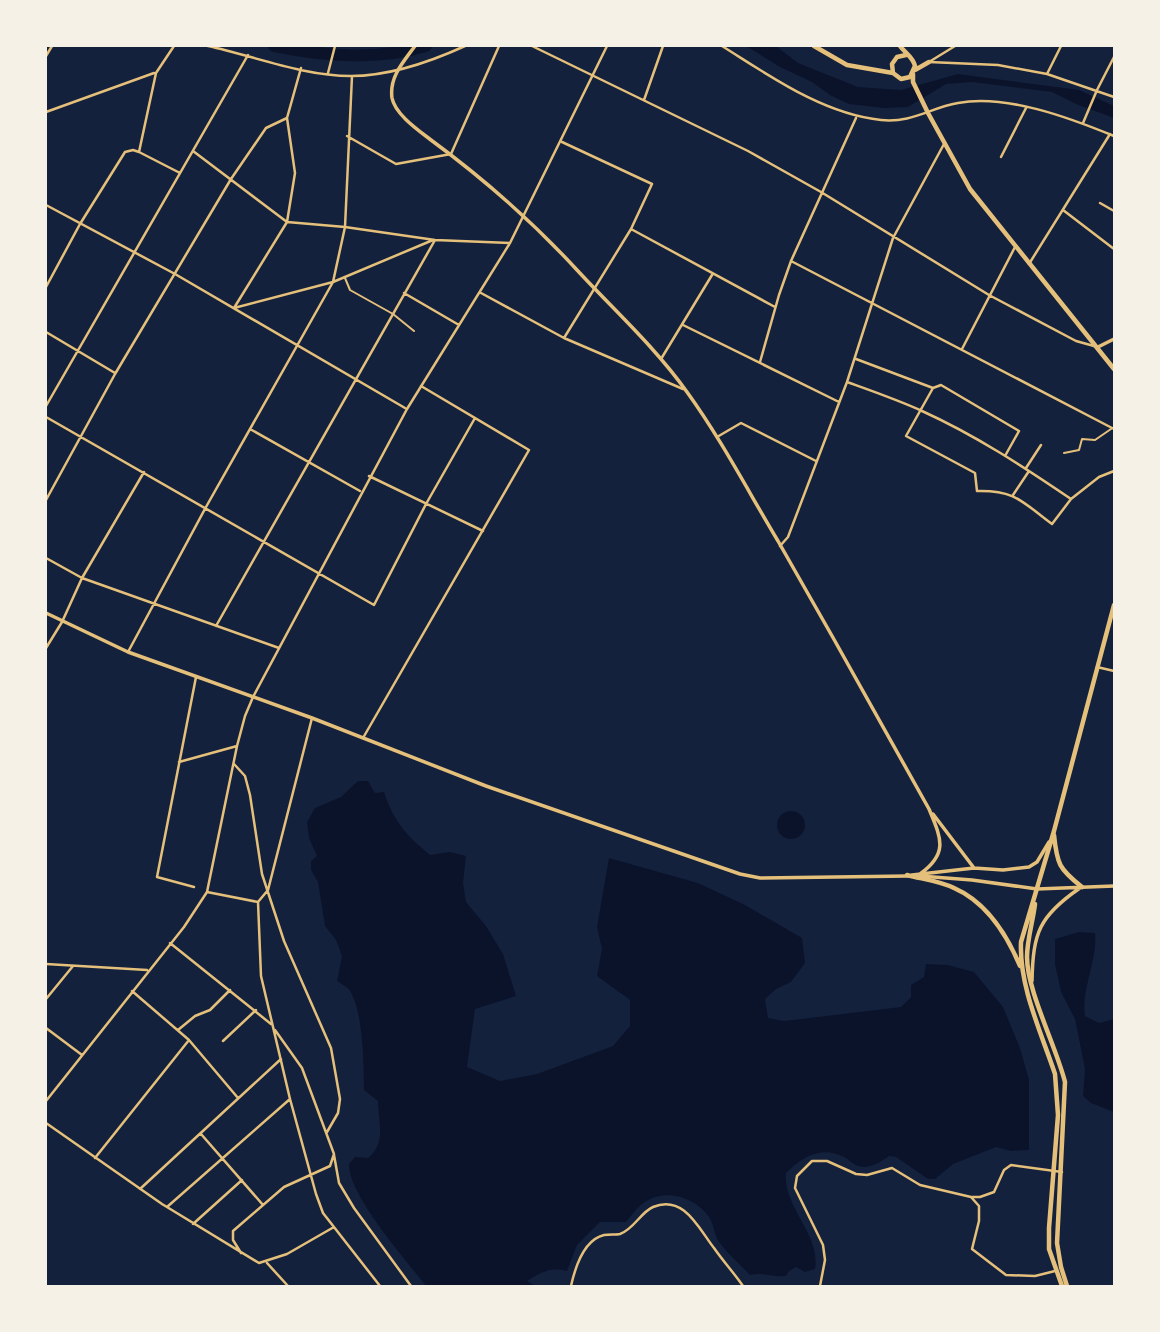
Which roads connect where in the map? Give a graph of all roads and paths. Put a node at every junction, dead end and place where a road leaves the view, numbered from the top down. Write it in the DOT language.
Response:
graph roads {
  1 [pos="52,46"];
  2 [pos="174,46"];
  3 [pos="208,46"];
  4 [pos="213,46"];
  5 [pos="335,46"];
  6 [pos="415,46"];
  7 [pos="465,46"];
  8 [pos="499,46"];
  9 [pos="532,46"];
  10 [pos="607,46"];
  11 [pos="663,46"];
  12 [pos="722,46"];
  13 [pos="814,46"];
  14 [pos="899,46"];
  15 [pos="955,46"];
  16 [pos="1061,46"];
  17 [pos="248,55"];
  18 [pos="906,55"];
  19 [pos="46,56"];
  20 [pos="897,57"];
  21 [pos="1115,57"];
  22 [pos="914,61"];
  23 [pos="892,62"];
  24 [pos="929,62"];
  25 [pos="301,68"];
  26 [pos="398,70"];
  27 [pos="881,70"];
  28 [pos="914,72"];
  29 [pos="156,73"];
  30 [pos="328,73"];
  31 [pos="893,73"];
  32 [pos="1046,74"];
  33 [pos="352,76"];
  34 [pos="592,76"];
  35 [pos="906,78"];
  36 [pos="913,82"];
  37 [pos="1097,90"];
  38 [pos="1115,97"];
  39 [pos="644,100"];
  40 [pos="1026,108"];
  41 [pos="46,112"];
  42 [pos="928,113"];
  43 [pos="857,117"];
  44 [pos="287,118"];
  45 [pos="1082,123"];
  46 [pos="1110,134"];
  47 [pos="348,136"];
  48 [pos="1115,136"];
  49 [pos="561,141"];
  50 [pos="944,144"];
  51 [pos="193,151"];
  52 [pos="139,152"];
  53 [pos="451,154"];
  54 [pos="1001,157"];
  55 [pos="180,173"];
  56 [pos="231,179"];
  57 [pos="821,192"];
  58 [pos="1100,203"];
  59 [pos="46,205"];
  60 [pos="1063,210"];
  61 [pos="1115,211"];
  62 [pos="524,216"];
  63 [pos="287,222"];
  64 [pos="80,224"];
  65 [pos="345,227"];
  66 [pos="631,229"];
  67 [pos="893,238"];
  68 [pos="435,240"];
  69 [pos="510,243"];
  70 [pos="1016,247"];
  71 [pos="1115,249"];
  72 [pos="134,253"];
  73 [pos="791,261"];
  74 [pos="1028,264"];
  75 [pos="175,274"];
  76 [pos="712,274"];
  77 [pos="344,277"];
  78 [pos="333,282"];
  79 [pos="46,287"];
  80 [pos="596,290"];
  81 [pos="404,293"];
  82 [pos="481,293"];
  83 [pos="989,295"];
  84 [pos="874,304"];
  85 [pos="775,307"];
  86 [pos="234,308"];
  87 [pos="393,314"];
  88 [pos="683,325"];
  89 [pos="460,326"];
  90 [pos="414,331"];
  91 [pos="46,332"];
  92 [pos="564,338"];
  93 [pos="1114,339"];
  94 [pos="1098,346"];
  95 [pos="297,347"];
  96 [pos="962,349"];
  97 [pos="78,351"];
  98 [pos="661,359"];
  99 [pos="854,359"];
  100 [pos="760,362"];
  101 [pos="1115,369"];
  102 [pos="116,374"];
  103 [pos="355,379"];
  104 [pos="847,382"];
  105 [pos="421,386"];
  106 [pos="933,388"];
  107 [pos="686,391"];
  108 [pos="839,402"];
  109 [pos="46,406"];
  110 [pos="407,409"];
  111 [pos="921,411"];
  112 [pos="46,417"];
  113 [pos="475,418"];
  114 [pos="1113,428"];
  115 [pos="250,429"];
  116 [pos="81,436"];
  117 [pos="717,437"];
  118 [pos="1041,445"];
  119 [pos="1064,453"];
  120 [pos="1005,456"];
  121 [pos="816,461"];
  122 [pos="308,462"];
  123 [pos="1028,469"];
  124 [pos="1115,471"];
  125 [pos="144,472"];
  126 [pos="369,476"];
  127 [pos="361,492"];
  128 [pos="1013,495"];
  129 [pos="1071,499"];
  130 [pos="46,500"];
  131 [pos="426,504"];
  132 [pos="205,508"];
  133 [pos="482,531"];
  134 [pos="264,542"];
  135 [pos="780,546"];
  136 [pos="46,558"];
  137 [pos="318,574"];
  138 [pos="82,578"];
  139 [pos="153,604"];
  140 [pos="1115,605"];
  141 [pos="46,613"];
  142 [pos="62,622"];
  143 [pos="216,626"];
  144 [pos="46,648"];
  145 [pos="279,648"];
  146 [pos="128,652"];
  147 [pos="1097,667"];
  148 [pos="1115,671"];
  149 [pos="196,676"];
  150 [pos="253,697"];
  151 [pos="312,719"];
  152 [pos="363,738"];
  153 [pos="237,746"];
  154 [pos="179,762"];
  155 [pos="234,764"];
  156 [pos="929,808"];
  157 [pos="1054,831"];
  158 [pos="974,868"];
  159 [pos="920,874"];
  160 [pos="907,876"];
  161 [pos="1115,886"];
  162 [pos="194,887"];
  163 [pos="1082,887"];
  164 [pos="1037,889"];
  165 [pos="268,890"];
  166 [pos="207,892"];
  167 [pos="258,902"];
  168 [pos="170,943"];
  169 [pos="46,964"];
  170 [pos="73,966"];
  171 [pos="149,970"];
  172 [pos="1023,975"];
  173 [pos="1032,987"];
  174 [pos="230,990"];
  175 [pos="132,991"];
  176 [pos="46,999"];
  177 [pos="256,1010"];
  178 [pos="273,1026"];
  179 [pos="46,1028"];
  180 [pos="178,1030"];
  181 [pos="189,1040"];
  182 [pos="223,1041"];
  183 [pos="82,1055"];
  184 [pos="281,1059"];
  185 [pos="238,1098"];
  186 [pos="290,1099"];
  187 [pos="46,1101"];
  188 [pos="46,1123"];
  189 [pos="327,1132"];
  190 [pos="201,1133"];
  191 [pos="334,1154"];
  192 [pos="95,1158"];
  193 [pos="223,1159"];
  194 [pos="1054,1171"];
  195 [pos="1062,1172"];
  196 [pos="312,1174"];
  197 [pos="242,1181"];
  198 [pos="140,1189"];
  199 [pos="971,1197"];
  200 [pos="263,1205"];
  201 [pos="167,1208"];
  202 [pos="193,1224"];
  203 [pos="334,1227"];
  204 [pos="241,1253"];
  205 [pos="266,1262"];
  206 [pos="1055,1271"];
  207 [pos="288,1286"];
  208 [pos="380,1286"];
  209 [pos="411,1286"];
  210 [pos="571,1286"];
  211 [pos="743,1286"];
  212 [pos="820,1286"];
  213 [pos="1062,1286"];
  214 [pos="1067,1286"];
  1 -- 19 [label="street"];
  2 -- 29 [label="street"];
  3 -- 4 [label="street"];
  4 -- 17 [label="street"];
  5 -- 30 [label="street"];
  6 -- 26 [label="street"];
  7 -- 26 [label="street"];
  8 -- 53 [label="street"];
  9 -- 34 [label="street"];
  10 -- 34 [label="street"];
  11 -- 39 [label="street"];
  12 -- 43 [label="street"];
  13 -- 27 [label="main road"];
  14 -- 18 [label="main road"];
  14 -- 20 [label="main road"];
  15 -- 24 [label="street"];
  16 -- 32 [label="street"];
  17 -- 25 [label="street"];
  17 -- 51 [label="street"];
  18 -- 20 [label="main road"];
  18 -- 22 [label="main road"];
  20 -- 23 [label="main road"];
  21 -- 37 [label="street"];
  22 -- 24 [label="main road"];
  22 -- 28 [label="main road"];
  23 -- 27 [label="main road"];
  23 -- 31 [label="main road"];
  24 -- 28 [label="main road"];
  24 -- 32 [label="street"];
  25 -- 30 [label="street"];
  25 -- 44 [label="street"];
  26 -- 33 [label="street"];
  26 -- 53 [label="street"];
  27 -- 31 [label="main road"];
  28 -- 35 [label="main road"];
  28 -- 36 [label="main road"];
  29 -- 41 [label="street"];
  29 -- 52 [label="street"];
  30 -- 33 [label="street"];
  31 -- 35 [label="main road"];
  32 -- 37 [label="street"];
  33 -- 47 [label="street"];
  34 -- 39 [label="street"];
  34 -- 49 [label="street"];
  35 -- 36 [label="main road"];
  36 -- 42 [label="main road"];
  37 -- 38 [label="street"];
  37 -- 45 [label="street"];
  39 -- 57 [label="street"];
  40 -- 42 [label="street"];
  40 -- 45 [label="street"];
  40 -- 54 [label="street"];
  42 -- 43 [label="street"];
  42 -- 50 [label="main road"];
  43 -- 57 [label="street"];
  44 -- 56 [label="street"];
  44 -- 63 [label="street"];
  45 -- 46 [label="street"];
  46 -- 48 [label="street"];
  46 -- 60 [label="street"];
  47 -- 53 [label="street"];
  47 -- 65 [label="street"];
  49 -- 62 [label="street"];
  49 -- 66 [label="street"];
  50 -- 67 [label="street"];
  50 -- 70 [label="main road"];
  51 -- 55 [label="street"];
  51 -- 56 [label="street"];
  52 -- 55 [label="street"];
  52 -- 64 [label="street"];
  53 -- 62 [label="street"];
  55 -- 72 [label="street"];
  56 -- 63 [label="street"];
  56 -- 75 [label="street"];
  57 -- 67 [label="street"];
  57 -- 73 [label="street"];
  58 -- 61 [label="street"];
  59 -- 64 [label="street"];
  60 -- 71 [label="street"];
  60 -- 74 [label="street"];
  62 -- 69 [label="street"];
  62 -- 80 [label="street"];
  63 -- 65 [label="street"];
  63 -- 86 [label="street"];
  64 -- 72 [label="street"];
  64 -- 79 [label="street"];
  65 -- 68 [label="street"];
  65 -- 78 [label="street"];
  66 -- 76 [label="street"];
  66 -- 80 [label="street"];
  67 -- 83 [label="street"];
  67 -- 84 [label="street"];
  68 -- 69 [label="street"];
  68 -- 77 [label="street"];
  68 -- 81 [label="street"];
  69 -- 82 [label="street"];
  70 -- 74 [label="main road"];
  70 -- 83 [label="street"];
  72 -- 75 [label="street"];
  72 -- 97 [label="street"];
  73 -- 84 [label="street"];
  73 -- 85 [label="street"];
  74 -- 94 [label="main road"];
  75 -- 86 [label="street"];
  75 -- 102 [label="street"];
  76 -- 85 [label="street"];
  76 -- 88 [label="street"];
  77 -- 78 [label="street"];
  77 -- 87 [label="lane"];
  78 -- 86 [label="street"];
  78 -- 95 [label="street"];
  80 -- 92 [label="street"];
  80 -- 98 [label="street"];
  81 -- 87 [label="street"];
  81 -- 89 [label="street"];
  82 -- 89 [label="street"];
  82 -- 92 [label="street"];
  83 -- 94 [label="street"];
  83 -- 96 [label="street"];
  84 -- 96 [label="street"];
  84 -- 99 [label="street"];
  85 -- 100 [label="street"];
  86 -- 95 [label="street"];
  87 -- 90 [label="lane"];
  87 -- 103 [label="street"];
  88 -- 98 [label="street"];
  88 -- 100 [label="street"];
  89 -- 105 [label="street"];
  91 -- 97 [label="street"];
  92 -- 107 [label="street"];
  93 -- 94 [label="street"];
  94 -- 101 [label="main road"];
  95 -- 103 [label="street"];
  95 -- 115 [label="street"];
  96 -- 114 [label="street"];
  97 -- 102 [label="street"];
  97 -- 109 [label="street"];
  98 -- 107 [label="street"];
  99 -- 104 [label="street"];
  99 -- 106 [label="street"];
  100 -- 108 [label="street"];
  102 -- 116 [label="street"];
  103 -- 110 [label="street"];
  103 -- 122 [label="street"];
  104 -- 108 [label="street"];
  104 -- 111 [label="street"];
  105 -- 110 [label="street"];
  105 -- 113 [label="street"];
  106 -- 111 [label="street"];
  106 -- 120 [label="street"];
  107 -- 117 [label="street"];
  108 -- 121 [label="street"];
  110 -- 126 [label="street"];
  111 -- 120 [label="street"];
  111 -- 128 [label="street"];
  112 -- 116 [label="street"];
  113 -- 131 [label="street"];
  113 -- 133 [label="street"];
  114 -- 119 [label="lane"];
  115 -- 122 [label="street"];
  115 -- 132 [label="street"];
  116 -- 125 [label="street"];
  116 -- 130 [label="street"];
  117 -- 121 [label="street"];
  117 -- 135 [label="street"];
  118 -- 123 [label="street"];
  120 -- 123 [label="street"];
  121 -- 135 [label="street"];
  122 -- 127 [label="street"];
  122 -- 134 [label="street"];
  123 -- 128 [label="street"];
  123 -- 129 [label="street"];
  124 -- 129 [label="street"];
  125 -- 132 [label="street"];
  125 -- 138 [label="street"];
  126 -- 127 [label="street"];
  126 -- 131 [label="street"];
  127 -- 137 [label="street"];
  128 -- 129 [label="street"];
  131 -- 133 [label="street"];
  131 -- 137 [label="street"];
  132 -- 134 [label="street"];
  132 -- 139 [label="street"];
  133 -- 152 [label="street"];
  134 -- 137 [label="street"];
  134 -- 143 [label="street"];
  135 -- 156 [label="street"];
  136 -- 138 [label="street"];
  137 -- 145 [label="street"];
  138 -- 139 [label="street"];
  138 -- 142 [label="street"];
  139 -- 143 [label="street"];
  139 -- 146 [label="street"];
  140 -- 147 [label="main road"];
  141 -- 142 [label="street"];
  142 -- 144 [label="street"];
  142 -- 146 [label="street"];
  143 -- 145 [label="street"];
  145 -- 150 [label="street"];
  146 -- 149 [label="street"];
  147 -- 148 [label="street"];
  147 -- 157 [label="main road"];
  149 -- 150 [label="street"];
  149 -- 154 [label="street"];
  150 -- 151 [label="street"];
  150 -- 153 [label="street"];
  151 -- 152 [label="street"];
  151 -- 165 [label="street"];
  152 -- 160 [label="street"];
  153 -- 154 [label="street"];
  153 -- 155 [label="street"];
  154 -- 162 [label="street"];
  155 -- 165 [label="street"];
  155 -- 166 [label="street"];
  156 -- 158 [label="street"];
  156 -- 159 [label="street"];
  157 -- 158 [label="street"];
  157 -- 163 [label="main road"];
  157 -- 164 [label="main road"];
  158 -- 159 [label="street"];
  159 -- 160 [label="street"];
  160 -- 164 [label="street"];
  160 -- 172 [label="main road"];
  161 -- 163 [label="street"];
  163 -- 164 [label="street"];
  163 -- 173 [label="street"];
  164 -- 172 [label="main road"];
  164 -- 173 [label="main road"];
  165 -- 167 [label="street"];
  165 -- 189 [label="street"];
  166 -- 167 [label="street"];
  166 -- 168 [label="street"];
  167 -- 178 [label="street"];
  168 -- 171 [label="street"];
  168 -- 174 [label="street"];
  169 -- 170 [label="street"];
  170 -- 171 [label="street"];
  170 -- 176 [label="street"];
  171 -- 175 [label="street"];
  172 -- 194 [label="main road"];
  173 -- 195 [label="main road"];
  174 -- 177 [label="street"];
  174 -- 180 [label="street"];
  175 -- 180 [label="street"];
  175 -- 183 [label="street"];
  177 -- 178 [label="street"];
  177 -- 182 [label="street"];
  178 -- 184 [label="street"];
  178 -- 189 [label="street"];
  179 -- 183 [label="street"];
  180 -- 181 [label="street"];
  181 -- 185 [label="street"];
  181 -- 192 [label="street"];
  183 -- 187 [label="street"];
  184 -- 185 [label="street"];
  184 -- 186 [label="street"];
  185 -- 190 [label="street"];
  186 -- 193 [label="street"];
  186 -- 196 [label="street"];
  188 -- 192 [label="street"];
  189 -- 191 [label="street"];
  190 -- 193 [label="street"];
  190 -- 198 [label="street"];
  191 -- 196 [label="street"];
  191 -- 209 [label="street"];
  192 -- 198 [label="street"];
  193 -- 197 [label="street"];
  193 -- 201 [label="street"];
  194 -- 195 [label="street"];
  194 -- 199 [label="street"];
  194 -- 206 [label="main road"];
  195 -- 214 [label="main road"];
  196 -- 200 [label="street"];
  196 -- 203 [label="street"];
  197 -- 200 [label="street"];
  197 -- 202 [label="street"];
  198 -- 201 [label="street"];
  199 -- 206 [label="street"];
  199 -- 212 [label="street"];
  200 -- 204 [label="street"];
  201 -- 202 [label="street"];
  202 -- 204 [label="street"];
  203 -- 205 [label="street"];
  203 -- 208 [label="street"];
  204 -- 205 [label="street"];
  205 -- 207 [label="street"];
  206 -- 213 [label="main road"];
  210 -- 211 [label="street"];
}
